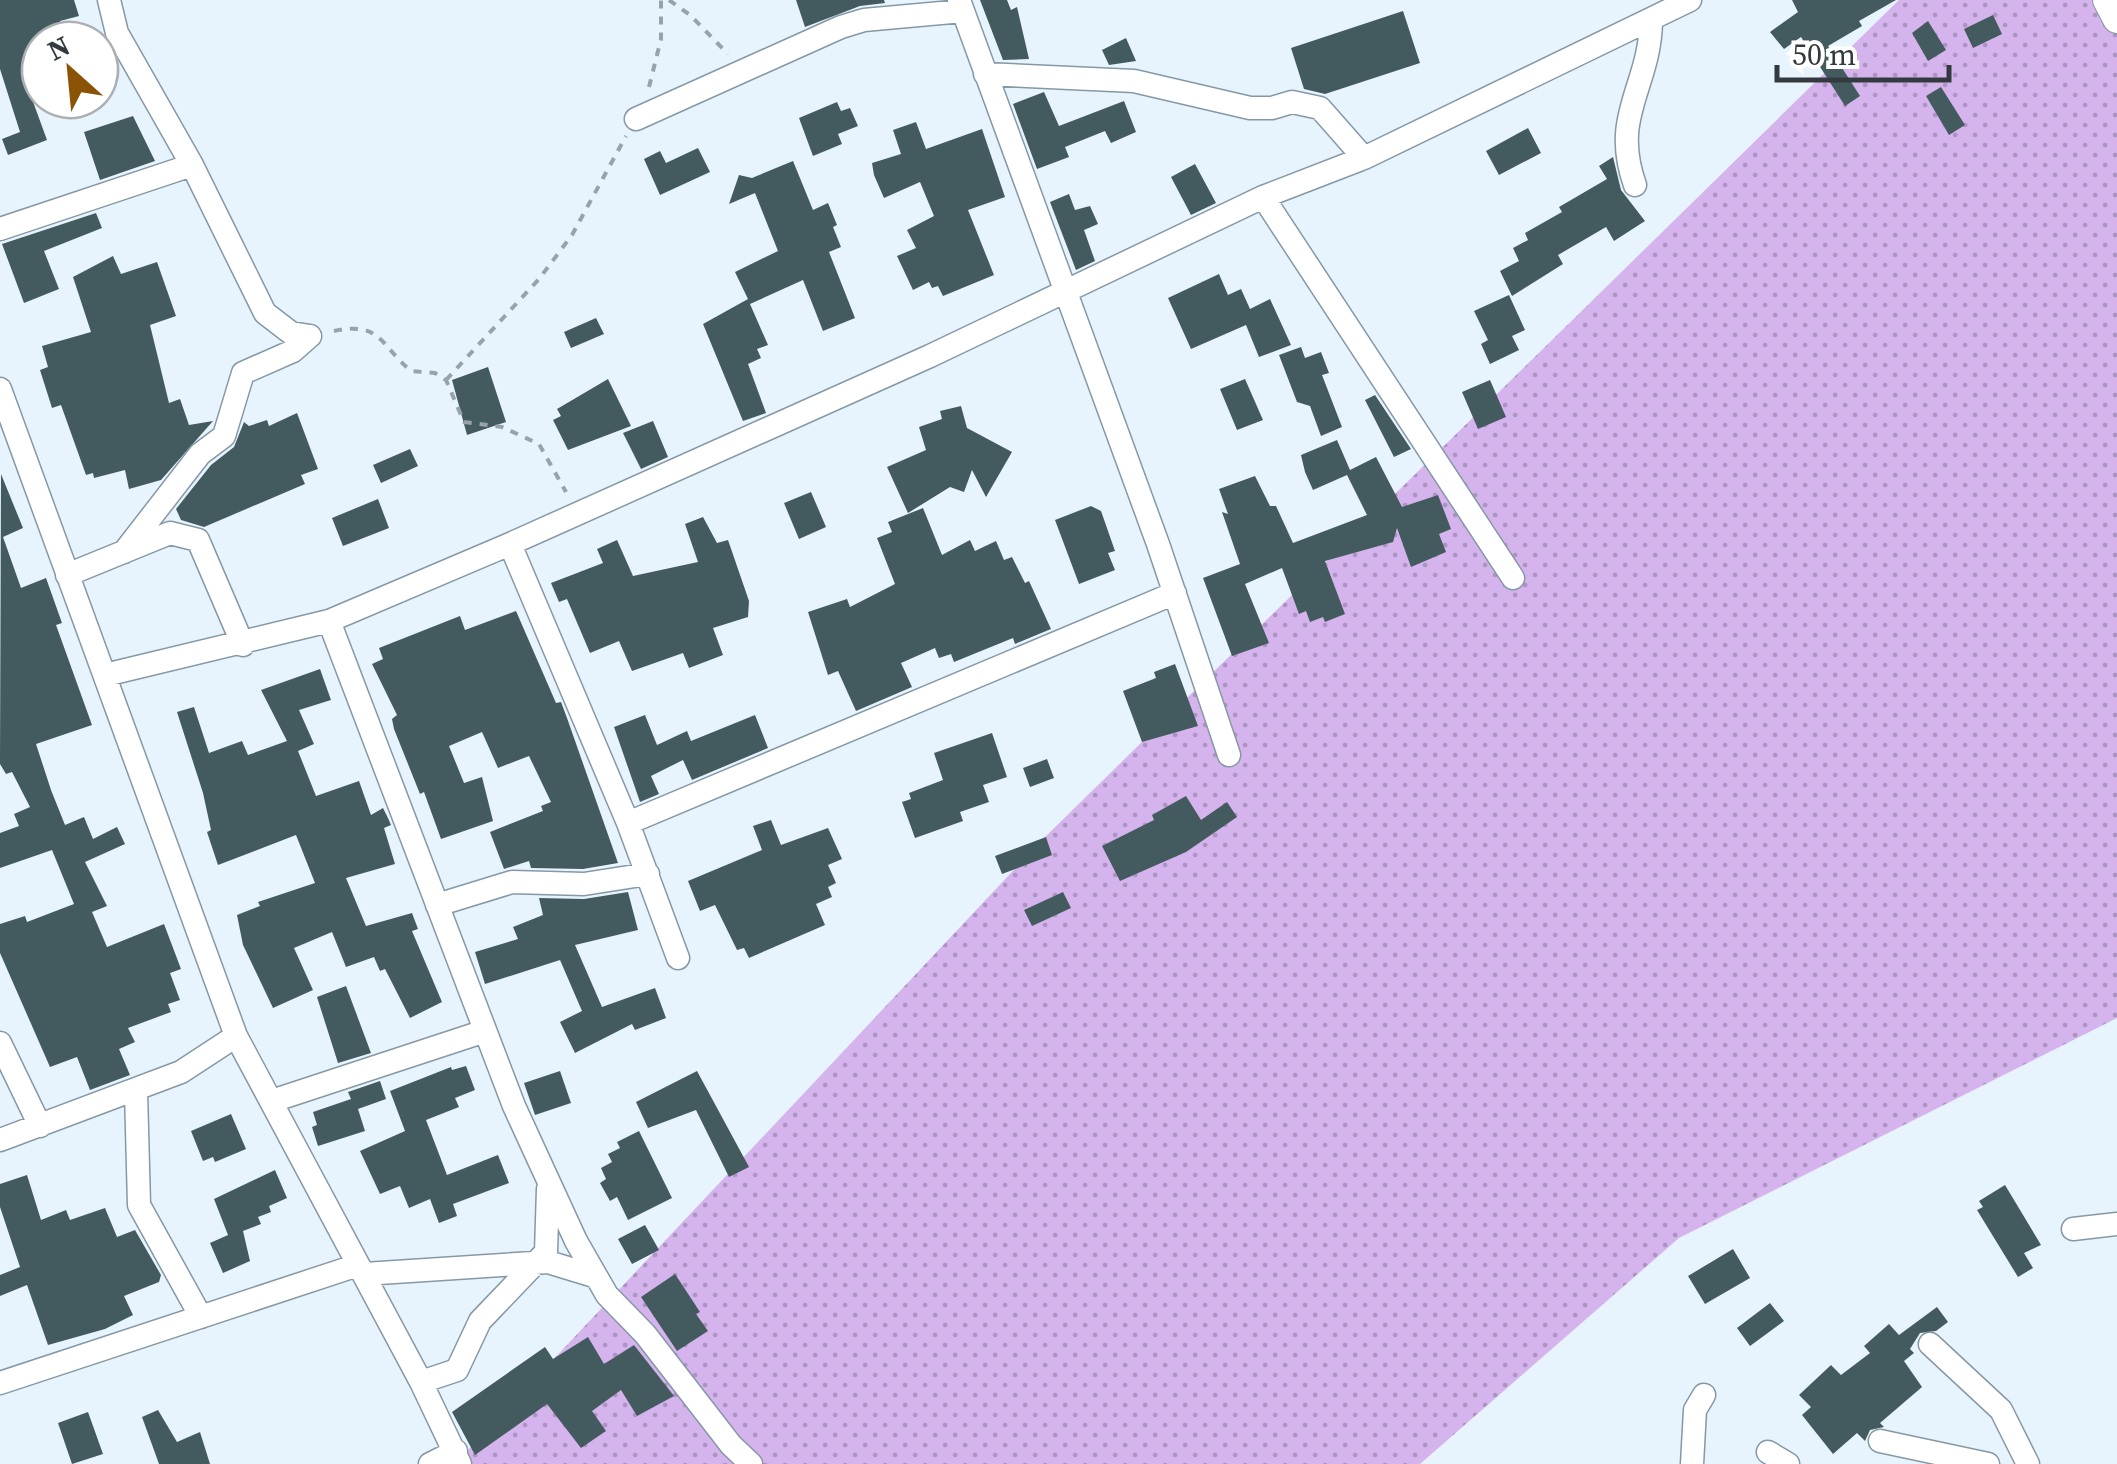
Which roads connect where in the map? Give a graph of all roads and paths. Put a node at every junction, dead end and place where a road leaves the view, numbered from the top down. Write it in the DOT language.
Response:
graph roads {
  1 [pos="109,0"];
  2 [pos="661,0"];
  3 [pos="668,0"];
  4 [pos="1690,0"];
  5 [pos="2106,0"];
  6 [pos="961,6"];
  7 [pos="2117,19"];
  8 [pos="1651,20"];
  9 [pos="744,70"];
  10 [pos="985,74"];
  11 [pos="636,120"];
  12 [pos="1364,158"];
  13 [pos="192,165"];
  14 [pos="1636,185"];
  15 [pos="1263,197"];
  16 [pos="0,229"];
  17 [pos="1066,290"];
  18 [pos="310,336"];
  19 [pos="446,380"];
  20 [pos="0,389"];
  21 [pos="576,512"];
  22 [pos="510,544"];
  23 [pos="124,552"];
  24 [pos="66,576"];
  25 [pos="1513,578"];
  26 [pos="1175,593"];
  27 [pos="329,621"];
  28 [pos="243,644"];
  29 [pos="104,675"];
  30 [pos="1229,755"];
  31 [pos="628,822"];
  32 [pos="648,874"];
  33 [pos="437,906"];
  34 [pos="678,958"];
  35 [pos="485,1031"];
  36 [pos="236,1036"];
  37 [pos="0,1043"];
  38 [pos="136,1091"];
  39 [pos="272,1101"];
  40 [pos="40,1126"];
  41 [pos="0,1140"];
  42 [pos="548,1176"];
  43 [pos="2117,1224"];
  44 [pos="2073,1229"];
  45 [pos="541,1262"];
  46 [pos="361,1270"];
  47 [pos="594,1276"];
  48 [pos="202,1317"];
  49 [pos="1930,1344"];
  50 [pos="422,1382"];
  51 [pos="0,1383"];
  52 [pos="1704,1396"];
  53 [pos="1880,1441"];
  54 [pos="458,1457"];
  55 [pos="430,1464"];
  56 [pos="751,1464"];
  57 [pos="1692,1464"];
  58 [pos="1988,1464"];
  59 [pos="2028,1464"];
  1 -- 13 [label="street"];
  2 -- 11 [label="path"];
  3 -- 9 [label="path"];
  4 -- 8 [label="street"];
  5 -- 7 [label="main road"];
  6 -- 9 [label="street"];
  6 -- 10 [label="street"];
  8 -- 12 [label="street"];
  8 -- 14 [label="street"];
  9 -- 11 [label="street"];
  10 -- 12 [label="street"];
  10 -- 17 [label="street"];
  11 -- 19 [label="path"];
  12 -- 15 [label="street"];
  13 -- 16 [label="street"];
  13 -- 18 [label="street"];
  15 -- 17 [label="street"];
  15 -- 25 [label="street"];
  17 -- 21 [label="street"];
  17 -- 26 [label="street"];
  18 -- 19 [label="path"];
  18 -- 23 [label="street"];
  19 -- 21 [label="path"];
  20 -- 24 [label="street"];
  21 -- 22 [label="street"];
  22 -- 27 [label="street"];
  22 -- 31 [label="street"];
  23 -- 24 [label="street"];
  23 -- 28 [label="street"];
  24 -- 29 [label="street"];
  26 -- 30 [label="street"];
  26 -- 31 [label="street"];
  27 -- 28 [label="street"];
  27 -- 33 [label="street"];
  28 -- 29 [label="street"];
  29 -- 36 [label="street"];
  31 -- 32 [label="street"];
  32 -- 33 [label="street"];
  32 -- 34 [label="street"];
  33 -- 35 [label="street"];
  35 -- 39 [label="street"];
  35 -- 42 [label="street"];
  36 -- 38 [label="street"];
  36 -- 39 [label="street"];
  37 -- 40 [label="street"];
  38 -- 40 [label="street"];
  38 -- 48 [label="street"];
  39 -- 46 [label="street"];
  40 -- 41 [label="street"];
  42 -- 45 [label="street"];
  42 -- 47 [label="street"];
  43 -- 44 [label="street"];
  45 -- 46 [label="street"];
  45 -- 47 [label="street"];
  45 -- 50 [label="street"];
  46 -- 48 [label="street"];
  46 -- 50 [label="street"];
  47 -- 56 [label="street"];
  48 -- 51 [label="street"];
  49 -- 59 [label="street"];
  50 -- 54 [label="street"];
  52 -- 57 [label="street"];
  53 -- 58 [label="street"];
  54 -- 55 [label="street"];
}
